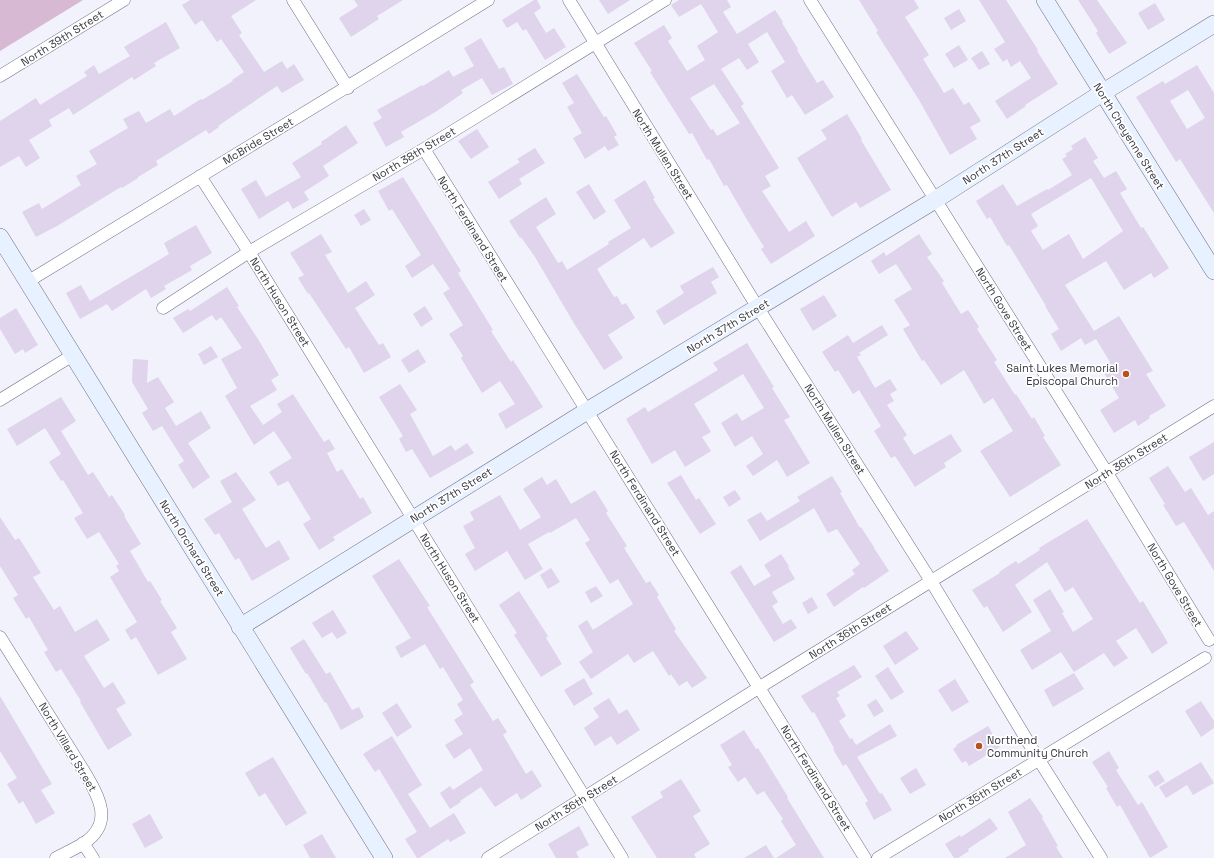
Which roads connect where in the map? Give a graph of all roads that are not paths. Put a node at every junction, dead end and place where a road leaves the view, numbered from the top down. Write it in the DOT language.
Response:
graph roads {
  1 [pos="124,0"];
  2 [pos="293,0"];
  3 [pos="488,0"];
  4 [pos="569,0"];
  5 [pos="665,0"];
  6 [pos="810,0"];
  7 [pos="1045,0"];
  8 [pos="1214,24"];
  9 [pos="595,43"];
  10 [pos="0,76"];
  11 [pos="348,88"];
  12 [pos="1102,93"];
  13 [pos="424,149"];
  14 [pos="200,176"];
  15 [pos="935,200"];
  16 [pos="0,237"];
  17 [pos="249,252"];
  18 [pos="1214,271"];
  19 [pos="27,282"];
  20 [pos="163,308"];
  21 [pos="758,308"];
  22 [pos="73,355"];
  23 [pos="0,400"];
  24 [pos="1214,406"];
  25 [pos="587,411"];
  26 [pos="1106,473"];
  27 [pos="414,519"];
  28 [pos="931,581"];
  29 [pos="240,627"];
  30 [pos="0,637"];
  31 [pos="1211,639"];
  32 [pos="1210,660"];
  33 [pos="760,687"];
  34 [pos="1039,760"];
  35 [pos="585,797"];
  36 [pos="83,844"];
  37 [pos="56,858"];
  38 [pos="93,858"];
  39 [pos="384,858"];
  40 [pos="488,858"];
  41 [pos="622,858"];
  42 [pos="865,858"];
  43 [pos="878,858"];
  44 [pos="1101,858"];
  1 -- 10 [label="street, North 39th Street"];
  2 -- 11 [label="street"];
  3 -- 11 [label="street, McBride Street"];
  4 -- 9 [label="street, North Mullen Street"];
  5 -- 9 [label="street, North 38th Street"];
  6 -- 15 [label="street, North Gove Street"];
  7 -- 12 [label="street, North Cheyenne Street"];
  8 -- 12 [label="street, North 37th Street"];
  9 -- 13 [label="street, North 38th Street"];
  9 -- 21 [label="street, North Mullen Street"];
  11 -- 14 [label="street, McBride Street"];
  12 -- 15 [label="street, North 37th Street"];
  12 -- 18 [label="street, North Cheyenne Street"];
  13 -- 17 [label="street, North 38th Street"];
  13 -- 25 [label="street, North Ferdinand Street"];
  14 -- 17 [label="street, North Huson Street"];
  14 -- 19 [label="street, McBride Street"];
  15 -- 21 [label="street, North 37th Street"];
  15 -- 26 [label="street, North Gove Street"];
  16 -- 19 [label="street, North Orchard Street"];
  17 -- 20 [label="street, North 38th Street"];
  17 -- 27 [label="street, North Huson Street"];
  19 -- 22 [label="street, North Orchard Street"];
  21 -- 25 [label="street, North 37th Street"];
  21 -- 28 [label="street, North Mullen Street"];
  22 -- 23 [label="street"];
  22 -- 29 [label="street, North Orchard Street"];
  24 -- 26 [label="street, North 36th Street"];
  25 -- 27 [label="street, North 37th Street"];
  25 -- 33 [label="street, North Ferdinand Street"];
  26 -- 28 [label="street, North 36th Street"];
  26 -- 31 [label="street, North Gove Street"];
  27 -- 29 [label="street, North 37th Street"];
  27 -- 35 [label="street, North Huson Street"];
  28 -- 33 [label="street, North 36th Street"];
  28 -- 34 [label="street, North Mullen Street"];
  29 -- 39 [label="street, North Orchard Street"];
  30 -- 36 [label="street, North Villard Street"];
  31 -- 32 [label="street"];
  32 -- 34 [label="street, North 35th Street"];
  33 -- 35 [label="street, North 36th Street"];
  33 -- 42 [label="street, North Ferdinand Street"];
  34 -- 43 [label="street, North 35th Street"];
  34 -- 44 [label="street, North Mullen Street"];
  35 -- 40 [label="street, North 36th Street"];
  35 -- 41 [label="street, North Huson Street"];
  36 -- 37 [label="street"];
  36 -- 38 [label="street"];
}
